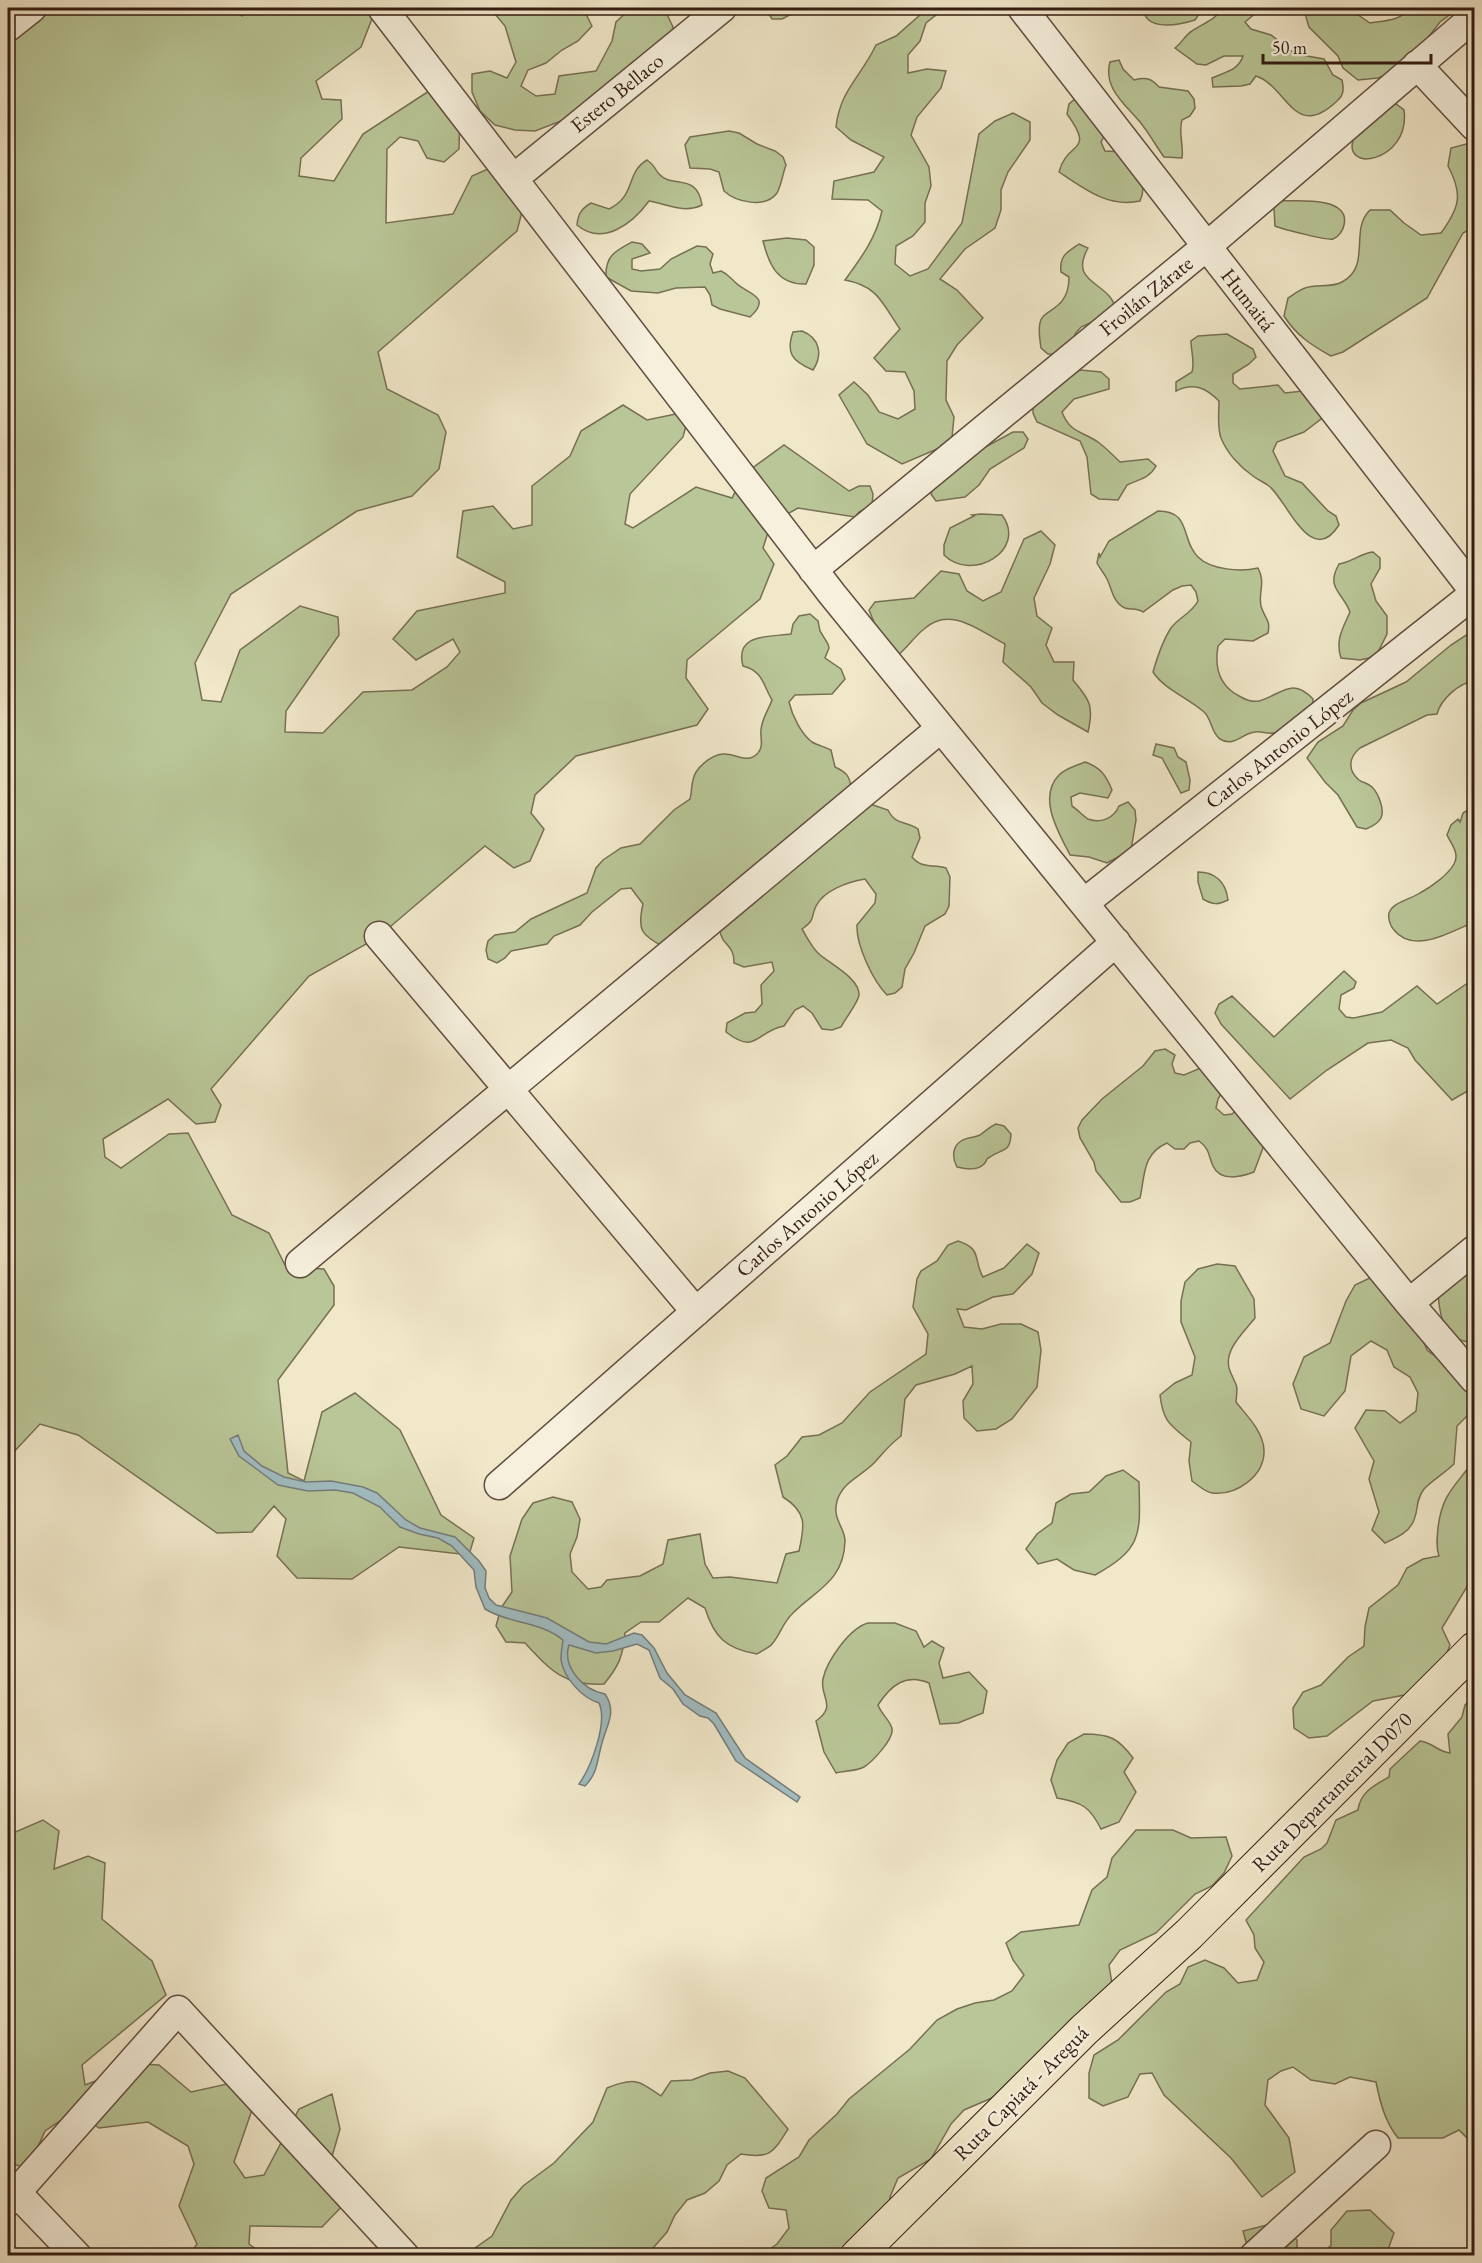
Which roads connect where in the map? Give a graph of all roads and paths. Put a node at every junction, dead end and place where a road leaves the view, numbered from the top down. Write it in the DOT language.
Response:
graph roads {
  1 [pos="32,8"];
  2 [pos="382,8"];
  3 [pos="722,8"];
  4 [pos="1022,8"];
  5 [pos="1474,17"];
  6 [pos="8,27"];
  7 [pos="1417,65"];
  8 [pos="1474,126"];
  9 [pos="513,179"];
  10 [pos="1207,246"];
  11 [pos="813,570"];
  12 [pos="1474,593"];
  13 [pos="941,728"];
  14 [pos="1084,903"];
  15 [pos="379,936"];
  16 [pos="1116,942"];
  17 [pos="509,1089"];
  18 [pos="1474,1250"];
  19 [pos="300,1263"];
  20 [pos="1409,1303"];
  21 [pos="696,1312"];
  22 [pos="1474,1379"];
  23 [pos="499,1485"];
  24 [pos="1474,1649"];
  25 [pos="1189,1934"];
  26 [pos="1376,2145"];
  27 [pos="12,2197"];
  28 [pos="77,2256"];
  29 [pos="405,2256"];
  30 [pos="857,2256"];
  31 [pos="1254,2256"];
  1 -- 6 [label="street"];
  2 -- 9 [label="street"];
  3 -- 9 [label="street, Estero Bellaco"];
  4 -- 10 [label="street, Humaitá"];
  5 -- 7 [label="street, Froilán Zárate"];
  7 -- 8 [label="street"];
  7 -- 10 [label="street, Froilán Zárate"];
  9 -- 11 [label="street"];
  10 -- 11 [label="street, Froilán Zárate"];
  10 -- 12 [label="street, Humaitá"];
  11 -- 13 [label="street"];
  12 -- 14 [label="street, Carlos Antonio López"];
  13 -- 14 [label="street"];
  13 -- 17 [label="street"];
  14 -- 16 [label="street"];
  15 -- 17 [label="street"];
  16 -- 20 [label="street"];
  16 -- 21 [label="street, Carlos Antonio López"];
  17 -- 19 [label="street"];
  17 -- 21 [label="street"];
  18 -- 20 [label="street"];
  20 -- 22 [label="street"];
  21 -- 23 [label="street, Carlos Antonio López"];
  24 -- 25 [label="main road, Ruta Departamental D070"];
  25 -- 30 [label="main road, Ruta Capiatá - Areguá"];
  26 -- 31 [label="street"];
  27 -- 28 [label="street"];
  27 -- 29 [label="street"];
}
